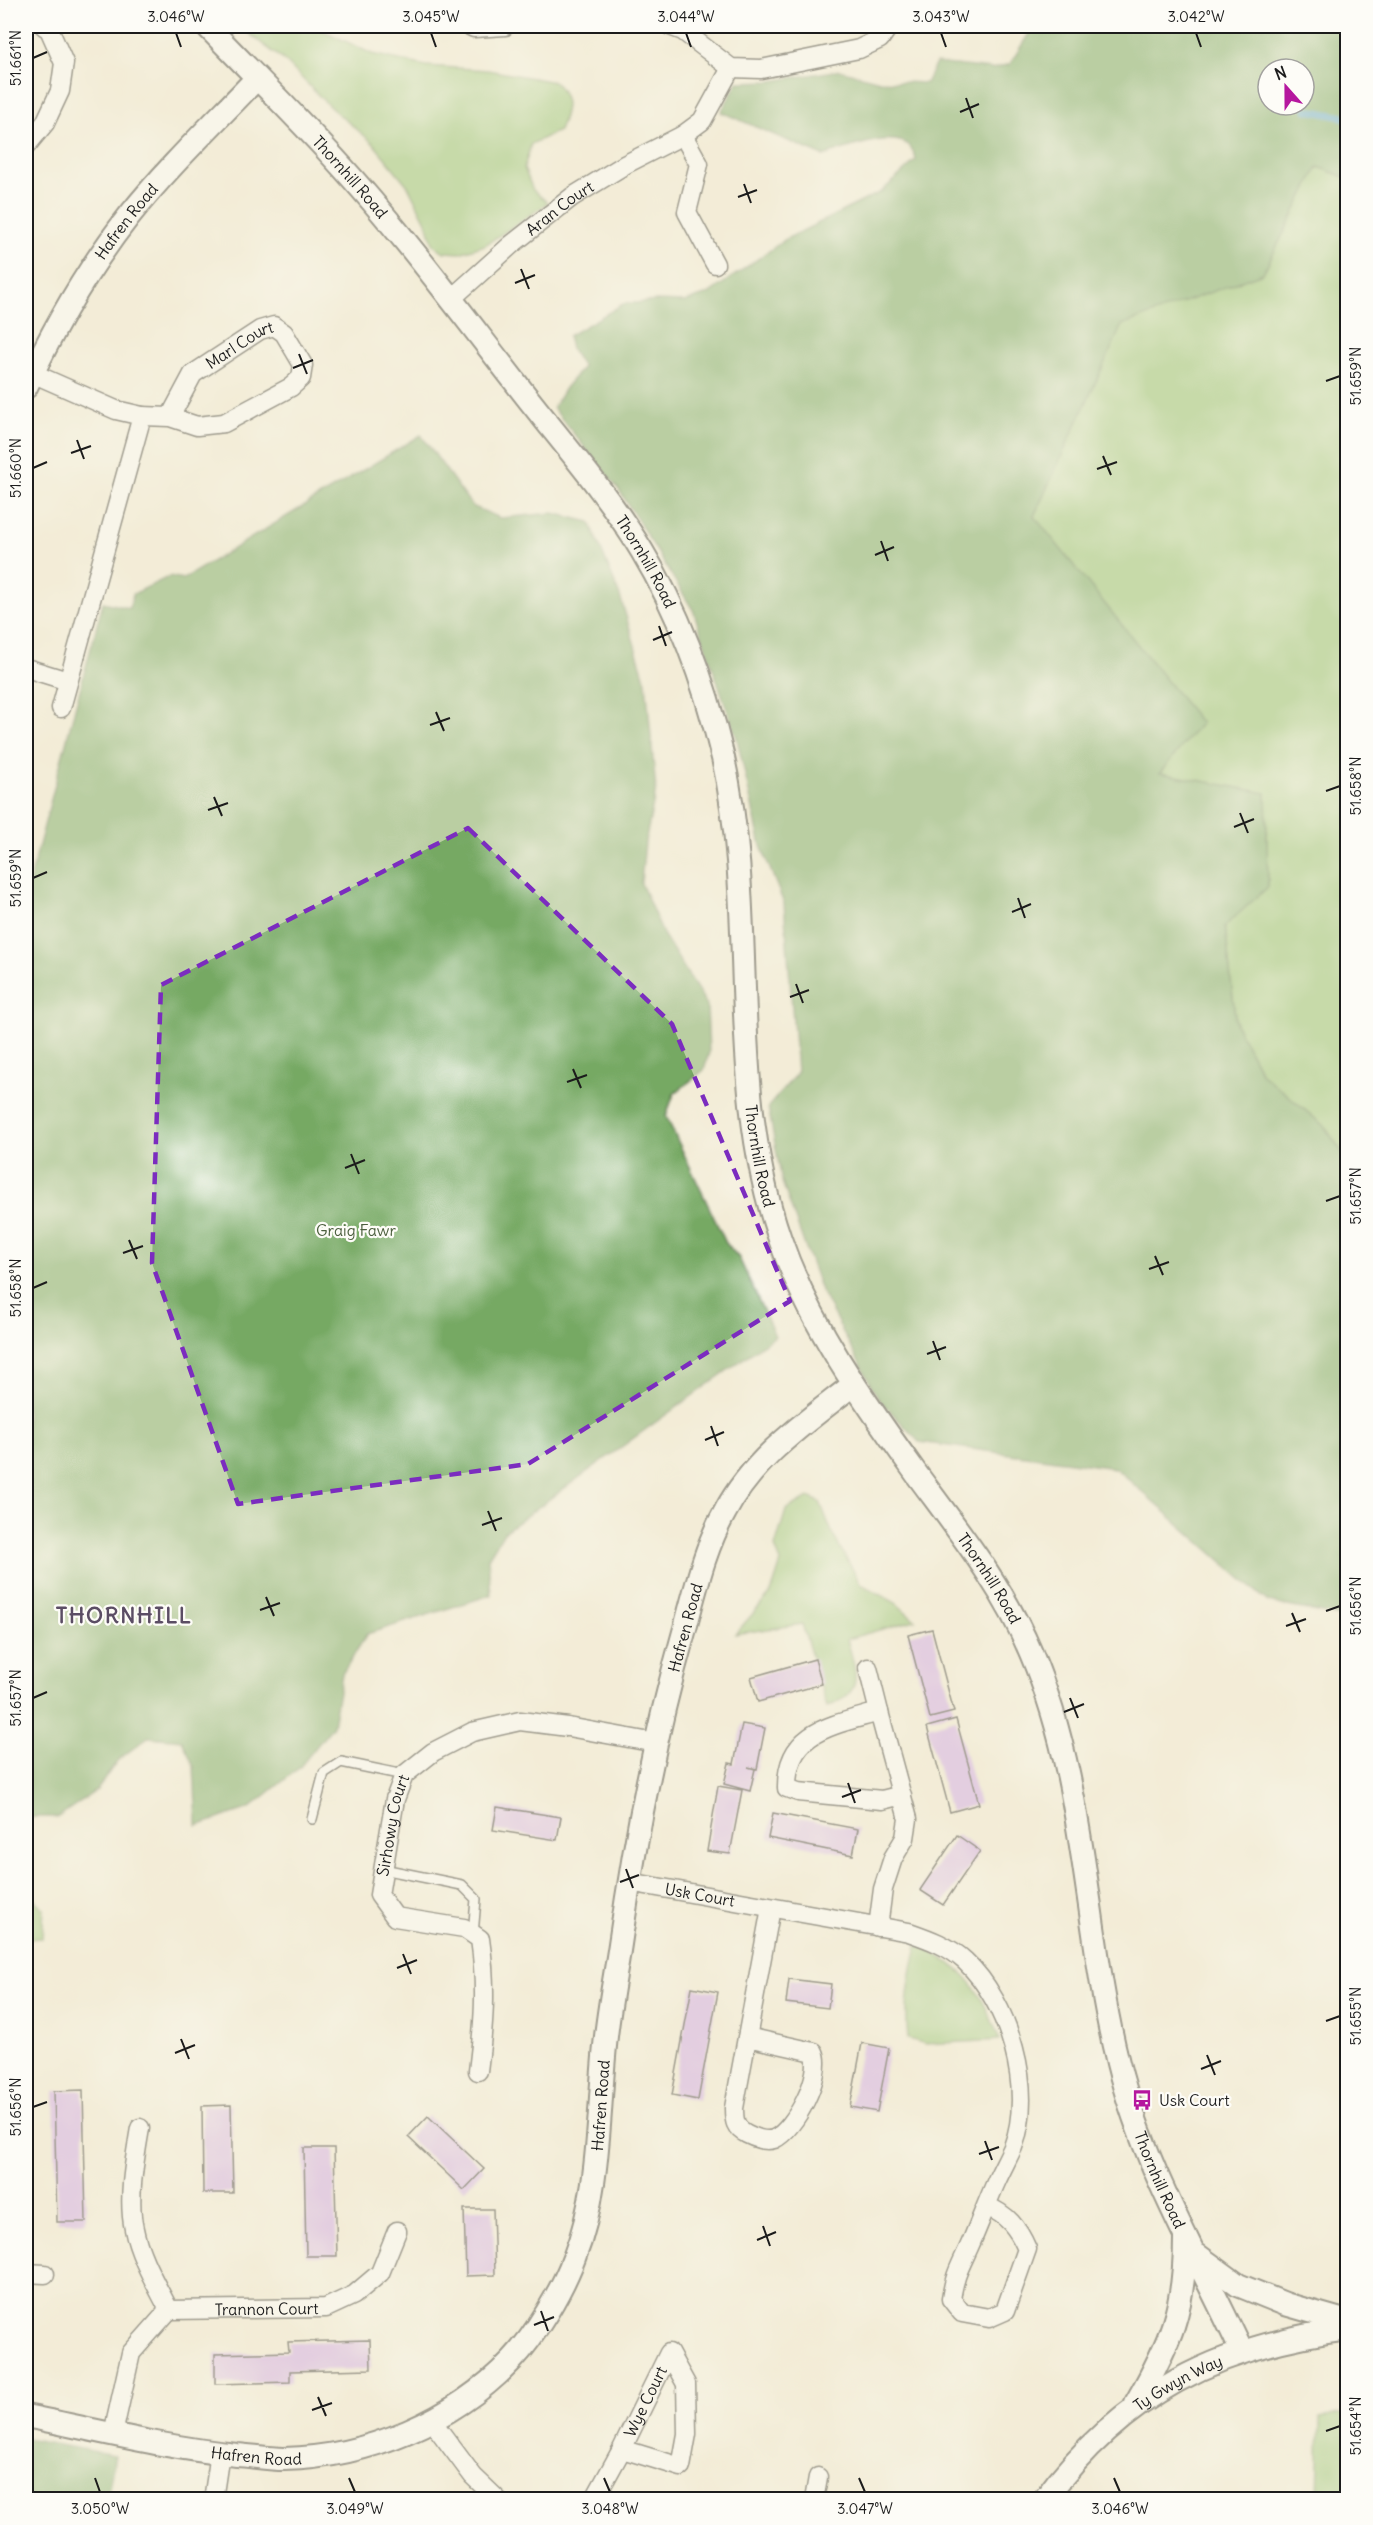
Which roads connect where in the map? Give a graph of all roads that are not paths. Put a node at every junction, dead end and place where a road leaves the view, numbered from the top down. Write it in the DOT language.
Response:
graph roads {
  1 [pos="44,26"];
  2 [pos="207,26"];
  3 [pos="470,26"];
  4 [pos="505,26"];
  5 [pos="670,26"];
  6 [pos="889,26"];
  7 [pos="731,68"];
  8 [pos="257,78"];
  9 [pos="683,135"];
  10 [pos="26,146"];
  11 [pos="715,264"];
  12 [pos="451,299"];
  13 [pos="29,380"];
  14 [pos="142,416"];
  15 [pos="170,417"];
  16 [pos="26,668"];
  17 [pos="68,681"];
  18 [pos="61,708"];
  19 [pos="854,1384"];
  20 [pos="868,1668"];
  21 [pos="879,1712"];
  22 [pos="656,1743"];
  23 [pos="404,1775"];
  24 [pos="902,1795"];
  25 [pos="312,1819"];
  26 [pos="383,1869"];
  27 [pos="629,1882"];
  28 [pos="771,1908"];
  29 [pos="878,1927"];
  30 [pos="473,1935"];
  31 [pos="747,2037"];
  32 [pos="478,2071"];
  33 [pos="140,2128"];
  34 [pos="986,2206"];
  35 [pos="397,2231"];
  36 [pos="1189,2242"];
  37 [pos="26,2272"];
  38 [pos="45,2274"];
  39 [pos="169,2310"];
  40 [pos="1347,2322"];
  41 [pos="1347,2329"];
  42 [pos="1242,2352"];
  43 [pos="1133,2407"];
  44 [pos="26,2416"];
  45 [pos="432,2421"];
  46 [pos="113,2434"];
  47 [pos="622,2450"];
  48 [pos="220,2453"];
  49 [pos="818,2477"];
  50 [pos="213,2499"];
  51 [pos="498,2499"];
  52 [pos="594,2499"];
  53 [pos="814,2499"];
  54 [pos="1044,2499"];
  1 -- 10 [label="street"];
  2 -- 8 [label="street, Thornhill Road"];
  3 -- 4 [label="street"];
  5 -- 7 [label="street"];
  6 -- 7 [label="street"];
  7 -- 9 [label="street, Aran Court"];
  8 -- 12 [label="street, Thornhill Road"];
  8 -- 13 [label="street, Hafren Road"];
  9 -- 11 [label="street"];
  9 -- 12 [label="street, Aran Court"];
  12 -- 19 [label="street, Thornhill Road"];
  13 -- 14 [label="street, Marl Court"];
  14 -- 15 [label="street, Marl Court"];
  14 -- 17 [label="street"];
  15 -- 15 [label="street, Marl Court"];
  16 -- 17 [label="street"];
  17 -- 18 [label="street"];
  19 -- 22 [label="street, Hafren Road"];
  19 -- 36 [label="street, Thornhill Road"];
  20 -- 21 [label="street"];
  21 -- 24 [label="street"];
  21 -- 24 [label="street"];
  22 -- 23 [label="street, Sirhowy Court"];
  22 -- 27 [label="street, Hafren Road"];
  23 -- 25 [label="lane"];
  23 -- 26 [label="street, Sirhowy Court"];
  24 -- 29 [label="street"];
  26 -- 30 [label="street, Sirhowy Court"];
  26 -- 30 [label="lane"];
  27 -- 28 [label="street, Usk Court"];
  27 -- 45 [label="street, Hafren Road"];
  28 -- 29 [label="street, Usk Court"];
  28 -- 31 [label="street"];
  29 -- 34 [label="street, Usk Court"];
  30 -- 32 [label="street"];
  31 -- 31 [label="street"];
  33 -- 39 [label="street"];
  34 -- 34 [label="street, Usk Court"];
  35 -- 39 [label="street, Trannon Court"];
  36 -- 40 [label="street"];
  36 -- 42 [label="street, Thornhill Road"];
  36 -- 43 [label="street"];
  37 -- 38 [label="street"];
  39 -- 46 [label="street"];
  41 -- 42 [label="street, Ty Gwyn Way"];
  42 -- 43 [label="street, Ty Gwyn Way"];
  43 -- 54 [label="street, Ty Gwyn Way"];
  44 -- 46 [label="street, Hafren Road"];
  45 -- 48 [label="street, Hafren Road"];
  45 -- 51 [label="street"];
  46 -- 48 [label="street, Hafren Road"];
  47 -- 47 [label="street, Wye Court"];
  47 -- 52 [label="street, Wye Court"];
  48 -- 50 [label="street"];
  49 -- 53 [label="street"];
}
